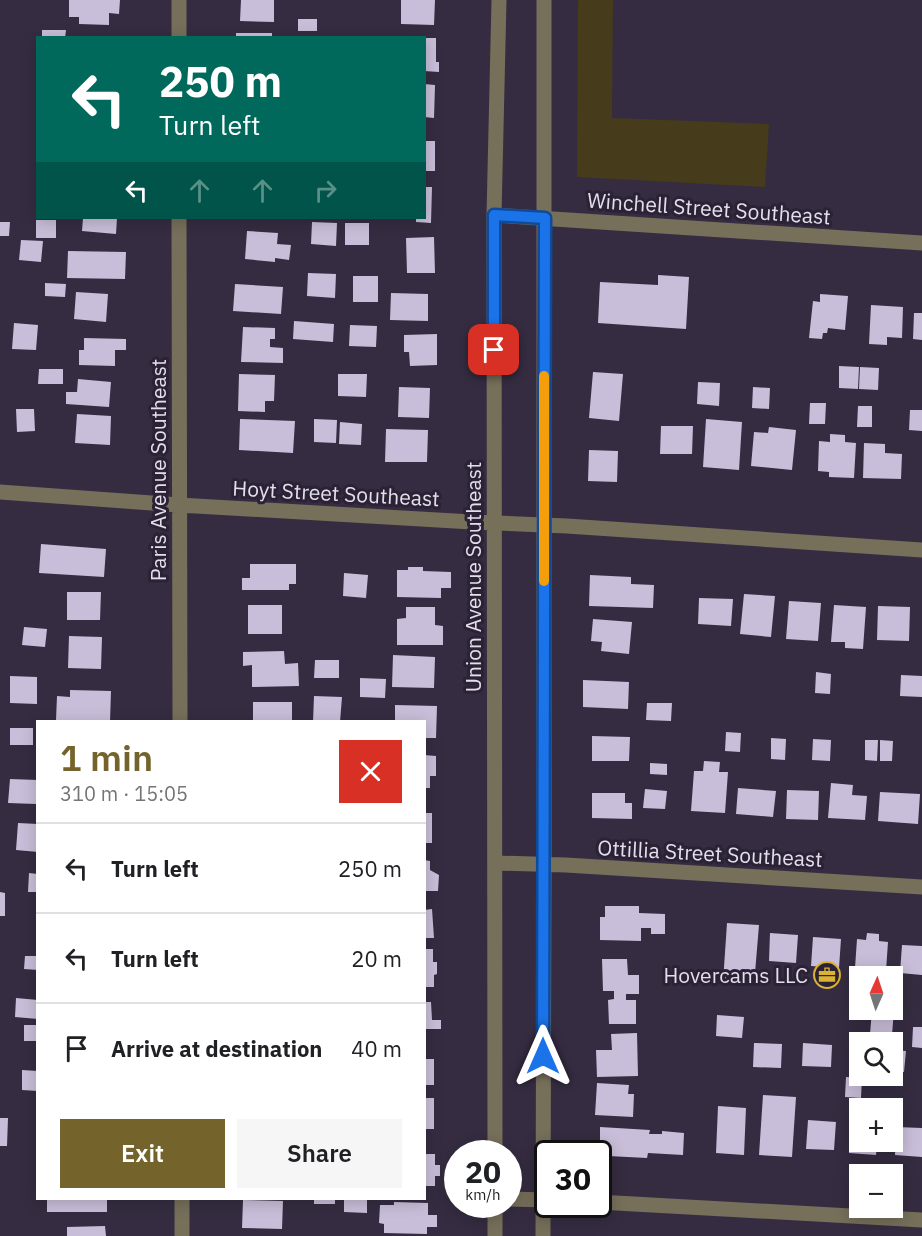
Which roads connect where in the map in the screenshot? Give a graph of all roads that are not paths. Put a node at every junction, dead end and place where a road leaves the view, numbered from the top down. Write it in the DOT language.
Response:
graph roads {
  1 [pos="179,0"];
  2 [pos="500,0"];
  3 [pos="544,0"];
  4 [pos="179,36"];
  5 [pos="494,215"];
  6 [pos="545,218"];
  7 [pos="179,219"];
  8 [pos="922,243"];
  9 [pos="0,492"];
  10 [pos="179,505"];
  11 [pos="494,523"];
  12 [pos="544,525"];
  13 [pos="922,550"];
  14 [pos="180,720"];
  15 [pos="495,863"];
  16 [pos="544,865"];
  17 [pos="922,887"];
  18 [pos="495,1140"];
  19 [pos="545,1140"];
  20 [pos="182,1200"];
  21 [pos="612,1203"];
  22 [pos="495,1218"];
  23 [pos="544,1218"];
  24 [pos="922,1220"];
  25 [pos="182,1236"];
  26 [pos="495,1236"];
  27 [pos="543,1236"];
  1 -- 4 [label="street"];
  2 -- 5 [label="street, Union Avenue Southeast"];
  3 -- 6 [label="street"];
  5 -- 6 [label="street, Winchell Street Southeast"];
  5 -- 11 [label="street, Union Avenue Southeast"];
  6 -- 8 [label="street, Winchell Street Southeast"];
  6 -- 12 [label="street"];
  7 -- 10 [label="street, Paris Avenue Southeast"];
  9 -- 10 [label="street, Hoyt Street Southeast"];
  10 -- 11 [label="street, Hoyt Street Southeast"];
  10 -- 14 [label="street, Paris Avenue Southeast"];
  11 -- 12 [label="street, Hoyt Street Southeast"];
  11 -- 15 [label="street, Union Avenue Southeast"];
  12 -- 13 [label="street, Hoyt Street Southeast"];
  12 -- 16 [label="street"];
  15 -- 16 [label="street, Ottillia Street Southeast"];
  15 -- 18 [label="street, Union Avenue Southeast"];
  16 -- 17 [label="street, Ottillia Street Southeast"];
  16 -- 19 [label="street"];
  20 -- 25 [label="street"];
  21 -- 24 [label="street"];
  22 -- 26 [label="street"];
  23 -- 27 [label="street"];
}
